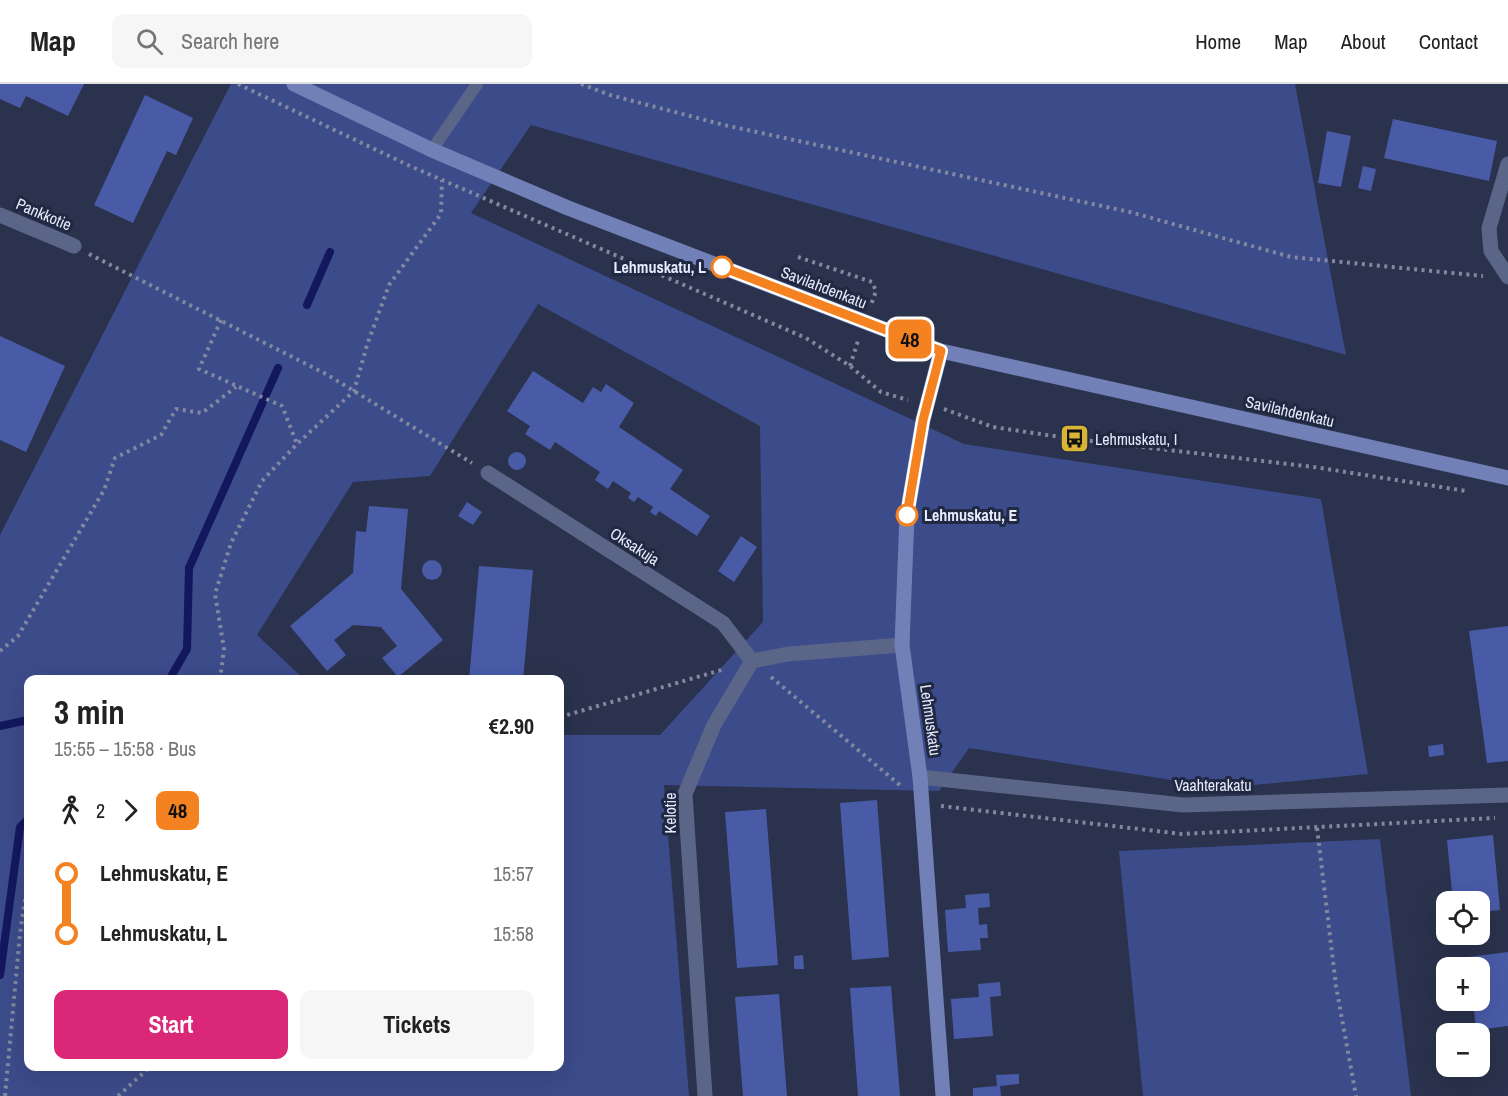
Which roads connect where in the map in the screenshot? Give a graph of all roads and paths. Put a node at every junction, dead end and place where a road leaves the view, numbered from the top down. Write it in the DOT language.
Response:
graph roads {
  1 [pos="294,84"];
  2 [pos="477,84"];
  3 [pos="581,84"];
  4 [pos="432,150"];
  5 [pos="1508,164"];
  6 [pos="442,179"];
  7 [pos="0,215"];
  8 [pos="74,246"];
  9 [pos="1487,276"];
  10 [pos="1508,277"];
  11 [pos="221,320"];
  12 [pos="941,351"];
  13 [pos="236,387"];
  14 [pos="354,391"];
  15 [pos="297,444"];
  16 [pos="488,473"];
  17 [pos="1508,478"];
  18 [pos="902,645"];
  19 [pos="0,651"];
  20 [pos="752,661"];
  21 [pos="221,675"];
  22 [pos="564,716"];
  23 [pos="920,777"];
  24 [pos="1508,795"];
  25 [pos="922,803"];
  26 [pos="1317,828"];
  27 [pos="24,906"];
  28 [pos="145,1071"];
  29 [pos="4,1096"];
  30 [pos="118,1096"];
  31 [pos="705,1096"];
  32 [pos="943,1096"];
  33 [pos="1356,1096"];
  1 -- 4 [label="main road, Savilahdenkatu"];
  2 -- 4 [label="lane"];
  3 -- 9 [label="path"];
  4 -- 12 [label="main road, Savilahdenkatu"];
  5 -- 10 [label="street"];
  6 -- 14 [label="path"];
  7 -- 8 [label="street, Pankkotie"];
  8 -- 11 [label="path"];
  11 -- 13 [label="path"];
  11 -- 14 [label="path"];
  12 -- 17 [label="main road, Savilahdenkatu"];
  12 -- 18 [label="main road, Lehmuskatu"];
  13 -- 15 [label="path"];
  13 -- 19 [label="path"];
  14 -- 15 [label="path"];
  14 -- 16 [label="path"];
  15 -- 21 [label="path"];
  16 -- 20 [label="street, Oksakuja"];
  18 -- 20 [label="street"];
  18 -- 23 [label="main road, Lehmuskatu"];
  20 -- 22 [label="path"];
  20 -- 25 [label="path"];
  20 -- 31 [label="street, Kelotie"];
  23 -- 24 [label="street, Vaahterakatu"];
  23 -- 25 [label="main road, Lehmuskatu"];
  25 -- 32 [label="main road, Lehmuskatu"];
  26 -- 33 [label="path"];
  27 -- 29 [label="path"];
  28 -- 30 [label="path"];
}
